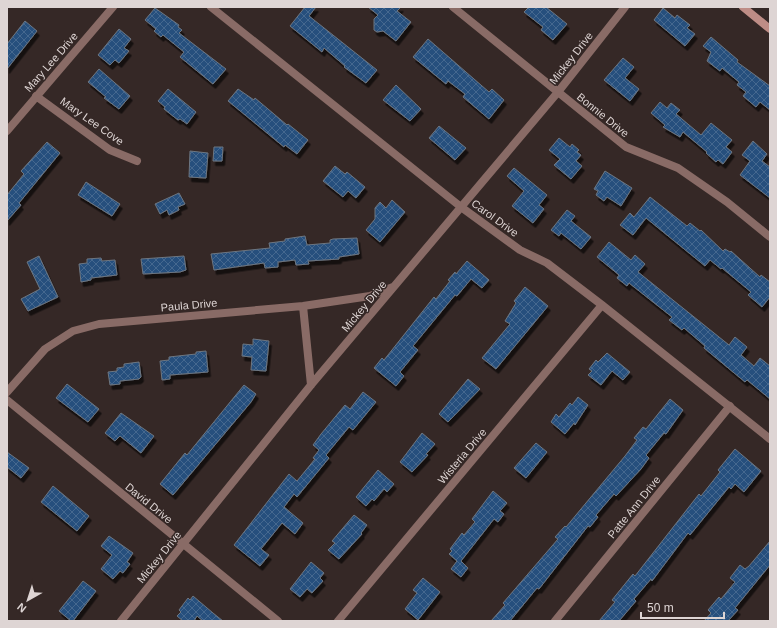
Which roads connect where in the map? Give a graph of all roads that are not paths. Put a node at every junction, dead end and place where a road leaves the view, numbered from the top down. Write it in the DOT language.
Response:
graph roads {
  1 [pos="113,7"];
  2 [pos="211,7"];
  3 [pos="453,7"];
  4 [pos="625,7"];
  5 [pos="743,7"];
  6 [pos="770,29"];
  7 [pos="558,92"];
  8 [pos="36,96"];
  9 [pos="7,132"];
  10 [pos="137,161"];
  11 [pos="461,207"];
  12 [pos="770,237"];
  13 [pos="395,286"];
  14 [pos="602,305"];
  15 [pos="303,306"];
  16 [pos="312,385"];
  17 [pos="7,392"];
  18 [pos="7,400"];
  19 [pos="730,406"];
  20 [pos="770,440"];
  21 [pos="183,545"];
  22 [pos="121,621"];
  23 [pos="278,621"];
  24 [pos="338,621"];
  25 [pos="555,621"];
  1 -- 8 [label="street, Mary Lee Drive"];
  2 -- 11 [label="street, Carol Drive"];
  3 -- 7 [label="street, Bonnie Drive"];
  4 -- 7 [label="street, Mickey Drive"];
  5 -- 6 [label="main road"];
  7 -- 11 [label="street, Mickey Drive"];
  7 -- 12 [label="street, Bonnie Drive"];
  8 -- 9 [label="street, Mary Lee Drive"];
  8 -- 10 [label="street, Mary Lee Cove"];
  11 -- 13 [label="street, Mickey Drive"];
  11 -- 14 [label="street, Carol Drive"];
  13 -- 15 [label="street, Paula Drive"];
  13 -- 16 [label="street, Mickey Drive"];
  14 -- 19 [label="street, Carol Drive"];
  14 -- 24 [label="street, Wisteria Drive"];
  15 -- 16 [label="street"];
  15 -- 17 [label="street, Paula Drive"];
  16 -- 21 [label="street, Mickey Drive"];
  18 -- 21 [label="street, David Drive"];
  19 -- 20 [label="street, Carol Drive"];
  19 -- 25 [label="street, Patte Ann Drive"];
  21 -- 22 [label="street, Mickey Drive"];
  21 -- 23 [label="street, David Drive"];
}
